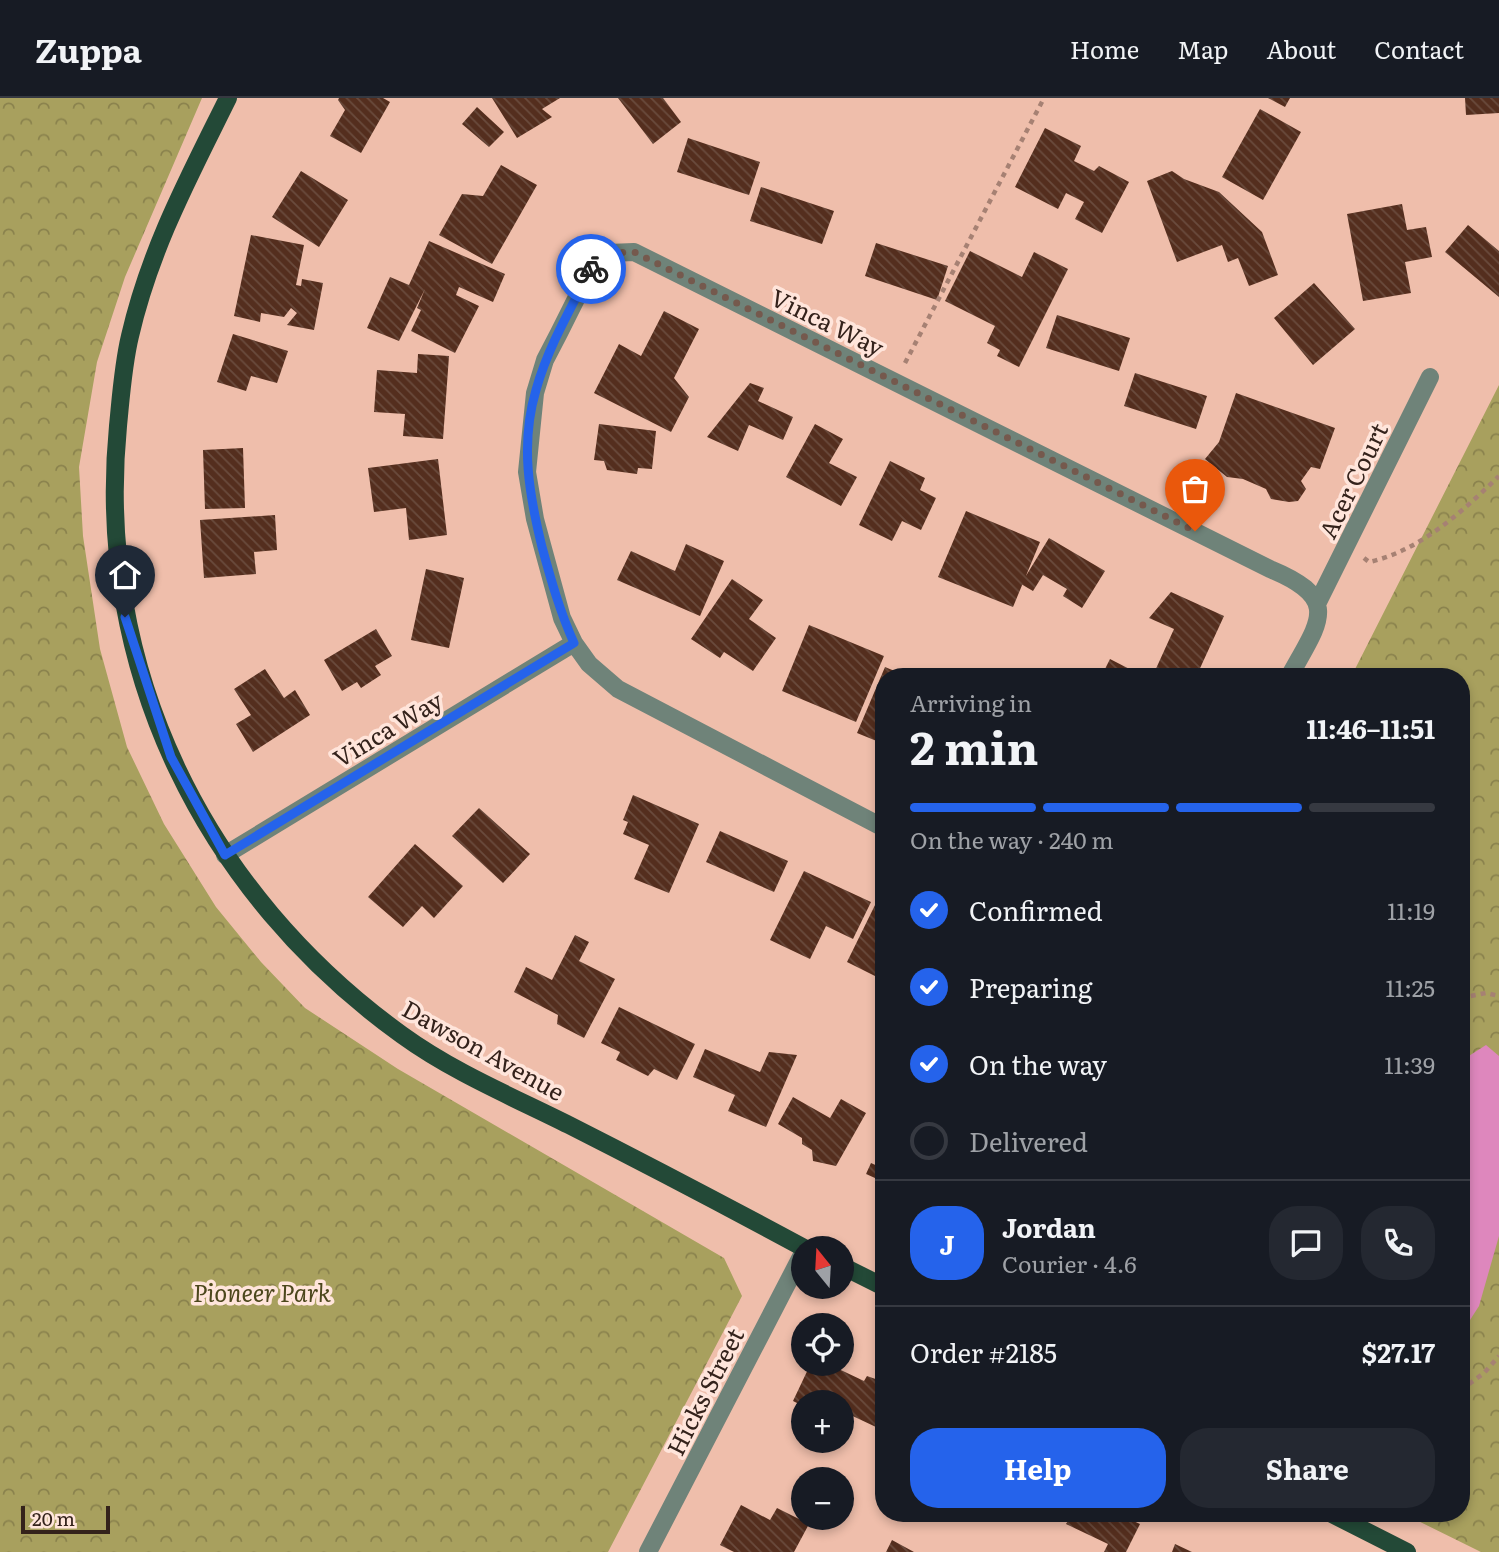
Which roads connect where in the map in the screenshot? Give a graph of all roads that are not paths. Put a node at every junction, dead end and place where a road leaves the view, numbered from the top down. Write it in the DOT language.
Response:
graph roads {
  1 [pos="228,98"];
  2 [pos="1430,377"];
  3 [pos="1317,604"];
  4 [pos="574,643"];
  5 [pos="1294,668"];
  6 [pos="875,823"];
  7 [pos="225,855"];
  8 [pos="791,1243"];
  9 [pos="854,1272"];
  10 [pos="791,1275"];
  11 [pos="875,1282"];
  12 [pos="1348,1522"];
  13 [pos="648,1552"];
  14 [pos="1407,1552"];
  1 -- 7 [label="main road, Dawson Avenue"];
  2 -- 3 [label="street, Acer Court"];
  3 -- 4 [label="street, Vinca Way"];
  3 -- 5 [label="street"];
  4 -- 6 [label="street, Vinca Way"];
  4 -- 7 [label="street, Vinca Way"];
  7 -- 8 [label="main road, Dawson Avenue"];
  9 -- 11 [label="main road"];
  10 -- 13 [label="street, Hicks Street"];
  12 -- 14 [label="main road"];
}
